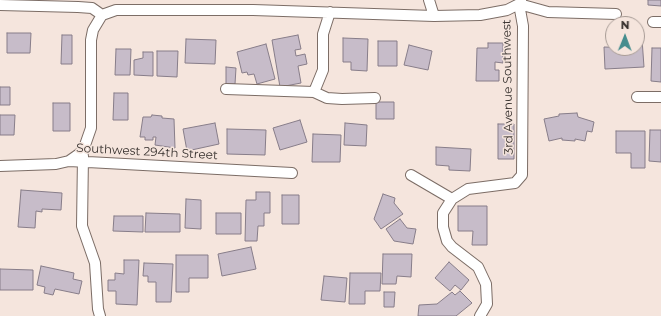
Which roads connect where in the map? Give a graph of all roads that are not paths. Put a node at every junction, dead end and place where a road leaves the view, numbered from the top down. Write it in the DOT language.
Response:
graph roads {
  1 [pos="429,0"];
  2 [pos="520,2"];
  3 [pos="0,5"];
  4 [pos="330,12"];
  5 [pos="616,14"];
  6 [pos="102,15"];
  7 [pos="434,16"];
  8 [pos="226,89"];
  9 [pos="314,92"];
  10 [pos="637,96"];
  11 [pos="661,97"];
  12 [pos="375,98"];
  13 [pos="84,148"];
  14 [pos="69,161"];
  15 [pos="83,162"];
  16 [pos="0,166"];
  17 [pos="292,173"];
  18 [pos="411,175"];
  19 [pos="452,199"];
  20 [pos="100,316"];
  21 [pos="480,316"];
  1 -- 7 [label="street"];
  2 -- 5 [label="street"];
  2 -- 7 [label="street"];
  2 -- 19 [label="street, 3rd Avenue Southwest"];
  3 -- 6 [label="street"];
  4 -- 6 [label="street"];
  4 -- 7 [label="street"];
  4 -- 9 [label="street"];
  6 -- 13 [label="street"];
  8 -- 9 [label="street"];
  9 -- 12 [label="street"];
  10 -- 11 [label="street"];
  13 -- 14 [label="street"];
  13 -- 15 [label="street"];
  14 -- 15 [label="street, Southwest 294th Street"];
  14 -- 16 [label="street, Southwest 294th Street"];
  15 -- 17 [label="street, Southwest 294th Street"];
  15 -- 20 [label="street"];
  18 -- 19 [label="street"];
  19 -- 21 [label="street"];
}
